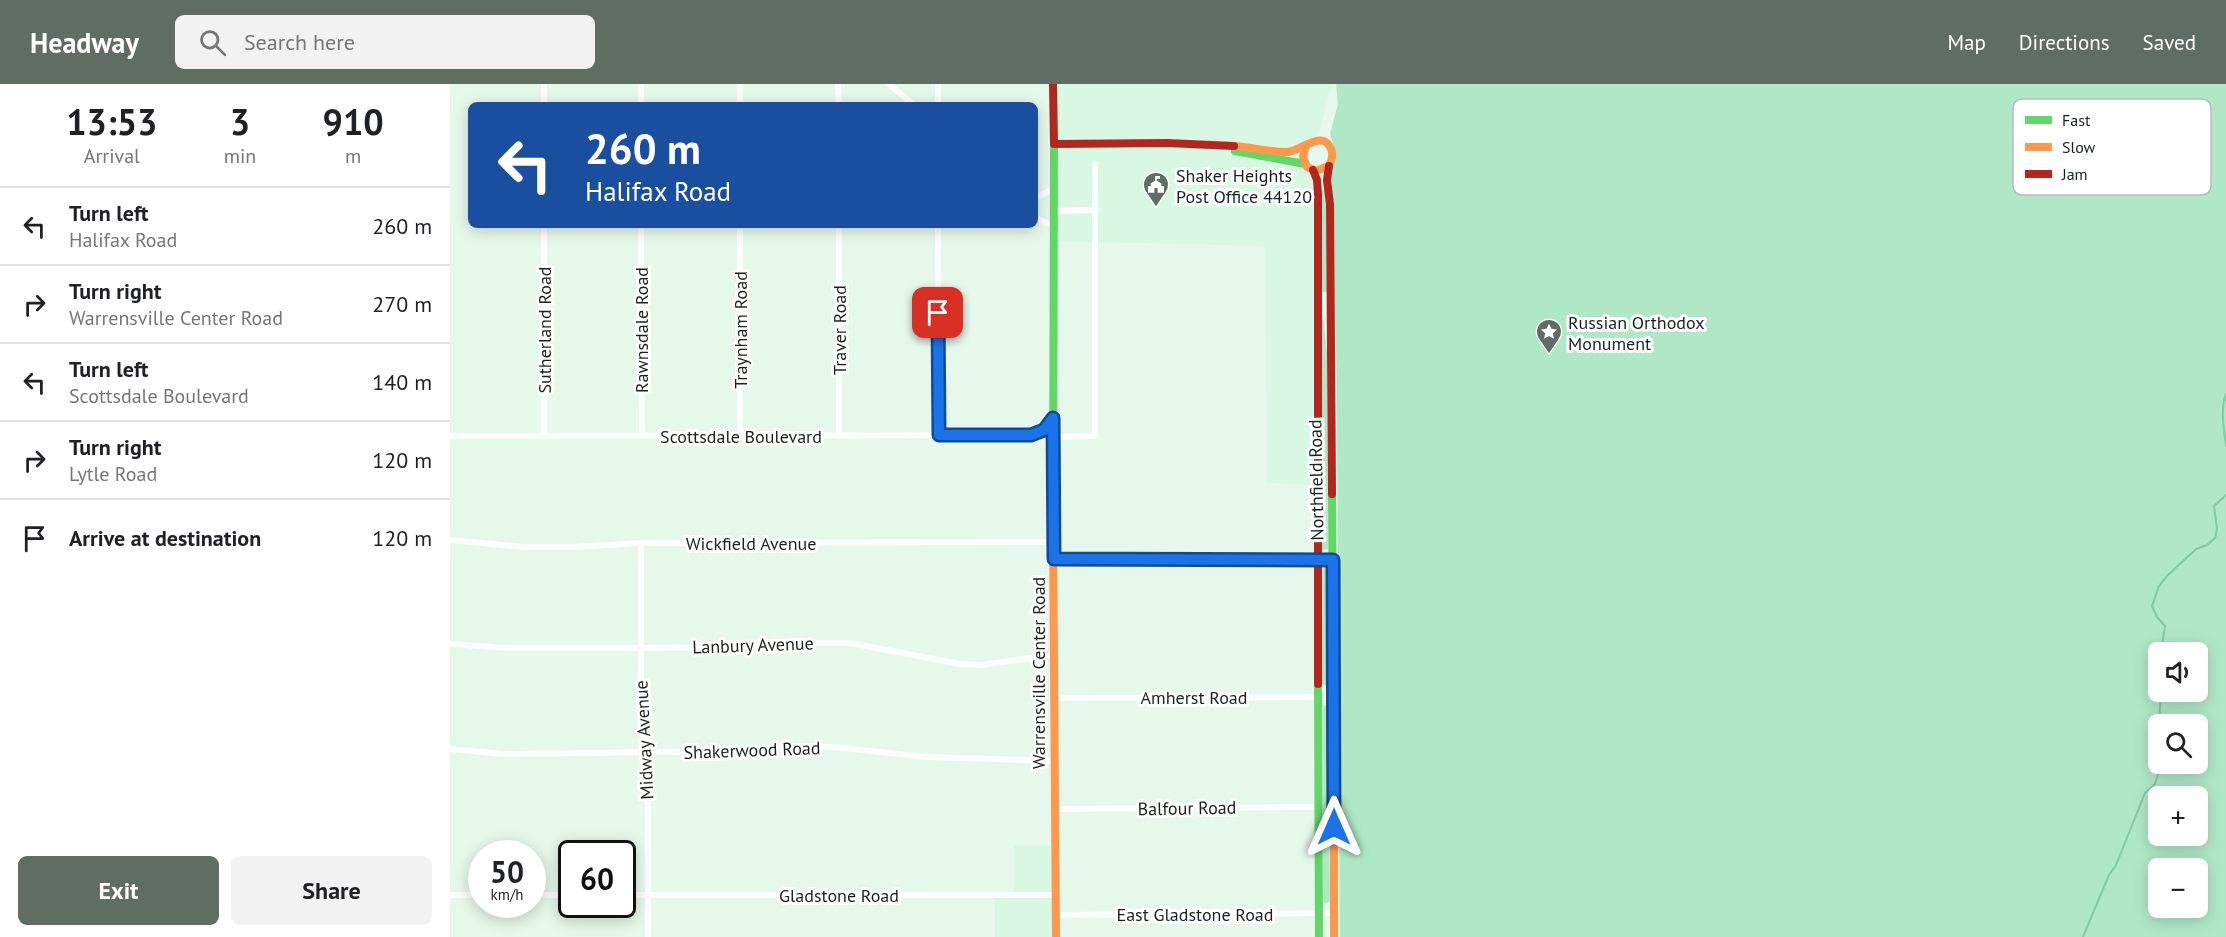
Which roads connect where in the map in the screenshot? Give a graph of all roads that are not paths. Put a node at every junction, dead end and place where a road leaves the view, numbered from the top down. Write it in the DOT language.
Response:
graph roads {
  1 [pos="544,84"];
  2 [pos="641,84"];
  3 [pos="740,84"];
  4 [pos="838,84"];
  5 [pos="889,84"];
  6 [pos="938,84"];
  7 [pos="1053,84"];
  8 [pos="544,102"];
  9 [pos="641,102"];
  10 [pos="740,102"];
  11 [pos="838,102"];
  12 [pos="910,102"];
  13 [pos="938,102"];
  14 [pos="1054,144"];
  15 [pos="1218,146"];
  16 [pos="1306,146"];
  17 [pos="1095,164"];
  18 [pos="1329,166"];
  19 [pos="1309,167"];
  20 [pos="1053,189"];
  21 [pos="1038,196"];
  22 [pos="1096,210"];
  23 [pos="1053,211"];
  24 [pos="1038,219"];
  25 [pos="1053,225"];
  26 [pos="544,228"];
  27 [pos="641,228"];
  28 [pos="740,228"];
  29 [pos="839,228"];
  30 [pos="938,228"];
  31 [pos="1053,418"];
  32 [pos="544,435"];
  33 [pos="939,435"];
  34 [pos="1031,435"];
  35 [pos="450,436"];
  36 [pos="642,436"];
  37 [pos="740,436"];
  38 [pos="839,436"];
  39 [pos="1053,437"];
  40 [pos="1053,451"];
  41 [pos="450,540"];
  42 [pos="1053,542"];
  43 [pos="641,543"];
  44 [pos="1054,559"];
  45 [pos="1318,560"];
  46 [pos="1333,560"];
  47 [pos="450,644"];
  48 [pos="641,648"];
  49 [pos="1053,656"];
  50 [pos="1318,697"];
  51 [pos="1334,697"];
  52 [pos="1053,698"];
  53 [pos="450,748"];
  54 [pos="645,753"];
  55 [pos="1055,760"];
  56 [pos="1318,807"];
  57 [pos="1056,809"];
  58 [pos="1056,895"];
  59 [pos="450,896"];
  60 [pos="468,896"];
  61 [pos="636,896"];
  62 [pos="648,896"];
  63 [pos="1319,913"];
  64 [pos="1334,913"];
  65 [pos="1056,915"];
  66 [pos="648,937"];
  67 [pos="1056,937"];
  68 [pos="1319,937"];
  69 [pos="1334,937"];
  1 -- 8 [label="street"];
  2 -- 9 [label="street"];
  3 -- 10 [label="street"];
  4 -- 11 [label="street"];
  5 -- 12 [label="street"];
  6 -- 13 [label="street"];
  7 -- 14 [label="main road, Warrensville Center Road"];
  14 -- 15 [label="main road"];
  14 -- 20 [label="main road, Warrensville Center Road"];
  15 -- 16 [label="main road"];
  15 -- 19 [label="main road"];
  16 -- 18 [label="main road"];
  16 -- 19 [label="main road"];
  17 -- 22 [label="street"];
  18 -- 19 [label="main road"];
  18 -- 46 [label="main road, Northfield Road"];
  19 -- 45 [label="main road, Northfield Road"];
  20 -- 21 [label="street"];
  20 -- 23 [label="main road, Warrensville Center Road"];
  22 -- 23 [label="street"];
  22 -- 39 [label="street"];
  23 -- 25 [label="main road, Warrensville Center Road"];
  24 -- 25 [label="street"];
  25 -- 31 [label="main road, Warrensville Center Road"];
  26 -- 32 [label="street, Sutherland Road"];
  27 -- 36 [label="street, Rawnsdale Road"];
  28 -- 37 [label="street, Traynham Road"];
  29 -- 38 [label="street, Traver Road"];
  30 -- 33 [label="street"];
  31 -- 34 [label="street"];
  31 -- 39 [label="main road, Warrensville Center Road"];
  32 -- 35 [label="street, Scottsdale Boulevard"];
  32 -- 36 [label="street, Scottsdale Boulevard"];
  33 -- 34 [label="street, Scottsdale Boulevard"];
  33 -- 38 [label="street, Scottsdale Boulevard"];
  34 -- 40 [label="street"];
  36 -- 37 [label="street, Scottsdale Boulevard"];
  37 -- 38 [label="street, Scottsdale Boulevard"];
  39 -- 40 [label="main road, Warrensville Center Road"];
  40 -- 42 [label="main road, Warrensville Center Road"];
  41 -- 43 [label="street, Wickfield Avenue"];
  42 -- 43 [label="street, Wickfield Avenue"];
  42 -- 44 [label="main road, Warrensville Center Road"];
  43 -- 48 [label="street, Midway Avenue"];
  44 -- 45 [label="street"];
  44 -- 49 [label="main road, Warrensville Center Road"];
  45 -- 46 [label="street"];
  45 -- 50 [label="main road, Northfield Road"];
  46 -- 51 [label="main road, Northfield Road"];
  47 -- 48 [label="street, Lanbury Avenue"];
  48 -- 49 [label="street, Lanbury Avenue"];
  48 -- 54 [label="street, Midway Avenue"];
  49 -- 52 [label="main road, Warrensville Center Road"];
  50 -- 51 [label="street, Amherst Road"];
  50 -- 52 [label="street, Amherst Road"];
  50 -- 56 [label="main road, Northfield Road"];
  51 -- 64 [label="main road, Northfield Road"];
  52 -- 55 [label="main road, Warrensville Center Road"];
  53 -- 54 [label="street, Shakerwood Road"];
  54 -- 55 [label="street, Shakerwood Road"];
  54 -- 62 [label="street, Midway Avenue"];
  55 -- 57 [label="main road, Warrensville Center Road"];
  56 -- 57 [label="street, Balfour Road"];
  56 -- 63 [label="main road, Northfield Road"];
  57 -- 58 [label="main road, Warrensville Center Road"];
  58 -- 62 [label="street, Gladstone Road"];
  58 -- 65 [label="main road, Warrensville Center Road"];
  59 -- 60 [label="street"];
  61 -- 62 [label="street, Gladstone Road"];
  62 -- 66 [label="street, Midway Avenue"];
  63 -- 64 [label="street, East Gladstone Road"];
  63 -- 65 [label="street, East Gladstone Road"];
  63 -- 68 [label="main road, Northfield Road"];
  64 -- 69 [label="main road, Northfield Road"];
  65 -- 67 [label="main road, Warrensville Center Road"];
}
